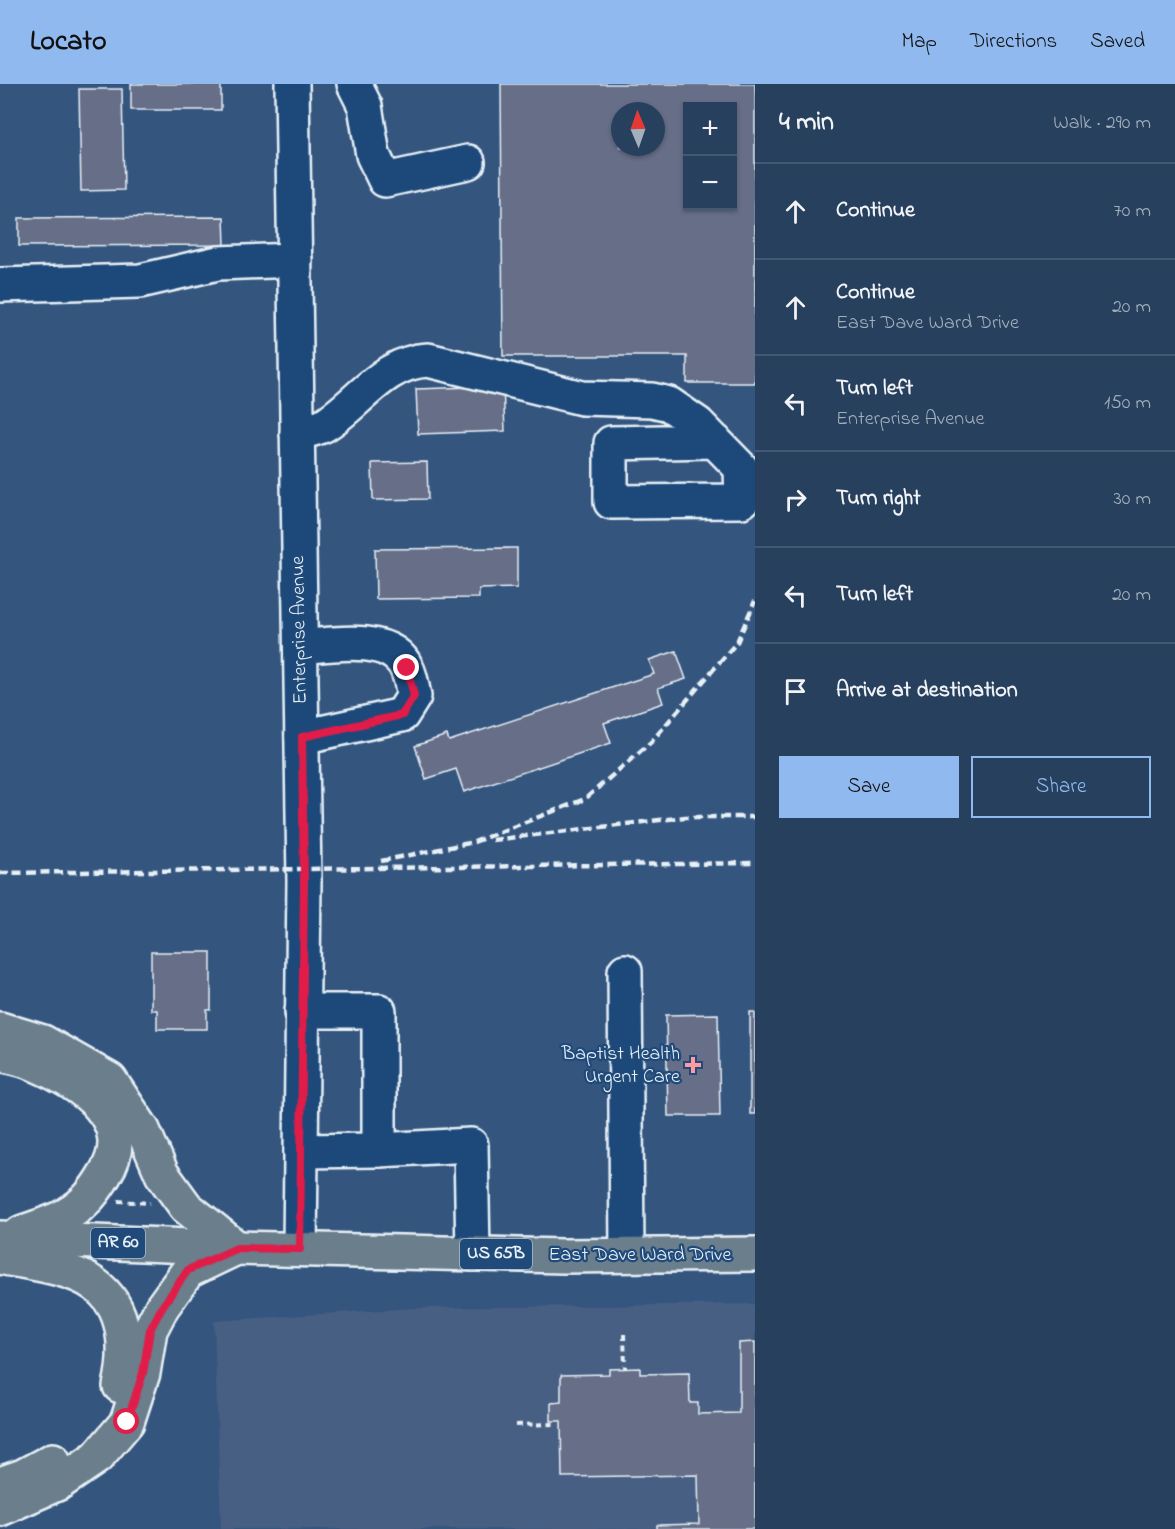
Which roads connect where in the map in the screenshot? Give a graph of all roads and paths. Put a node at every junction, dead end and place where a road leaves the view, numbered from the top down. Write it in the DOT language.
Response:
graph roads {
  1 [pos="292,84"];
  2 [pos="354,84"];
  3 [pos="468,162"];
  4 [pos="295,260"];
  5 [pos="0,285"];
  6 [pos="297,434"];
  7 [pos="715,441"];
  8 [pos="301,647"];
  9 [pos="302,737"];
  10 [pos="625,971"];
  11 [pos="302,1011"];
  12 [pos="0,1029"];
  13 [pos="0,1054"];
  14 [pos="379,1150"];
  15 [pos="301,1151"];
  16 [pos="107,1201"];
  17 [pos="160,1203"];
  18 [pos="2,1244"];
  19 [pos="237,1248"];
  20 [pos="300,1249"];
  21 [pos="473,1254"];
  22 [pos="755,1254"];
  23 [pos="627,1255"];
  24 [pos="624,1334"];
  25 [pos="625,1368"];
  26 [pos="556,1421"];
  27 [pos="516,1425"];
  28 [pos="0,1484"];
  29 [pos="0,1509"];
  1 -- 4 [label="street, Enterprise Avenue"];
  2 -- 3 [label="street"];
  4 -- 5 [label="street"];
  4 -- 6 [label="street, Enterprise Avenue"];
  6 -- 7 [label="street"];
  6 -- 8 [label="street, Enterprise Avenue"];
  8 -- 9 [label="street, Enterprise Avenue"];
  8 -- 9 [label="street"];
  9 -- 11 [label="street, Enterprise Avenue"];
  10 -- 23 [label="street"];
  11 -- 14 [label="street"];
  11 -- 15 [label="street, Enterprise Avenue"];
  12 -- 19 [label="main road"];
  13 -- 18 [label="main road"];
  14 -- 15 [label="street"];
  14 -- 21 [label="street"];
  15 -- 20 [label="street, Enterprise Avenue"];
  16 -- 17 [label="path"];
  18 -- 19 [label="main road, AR 60"];
  18 -- 28 [label="main road"];
  19 -- 20 [label="main road, East Dave Ward Drive / US 65B"];
  19 -- 29 [label="main road, US 65B"];
  20 -- 21 [label="main road, East Dave Ward Drive / US 65B"];
  21 -- 23 [label="main road, East Dave Ward Drive / US 65B"];
  22 -- 23 [label="main road, East Dave Ward Drive / US 65B"];
  24 -- 25 [label="path"];
  26 -- 27 [label="path"];
}
